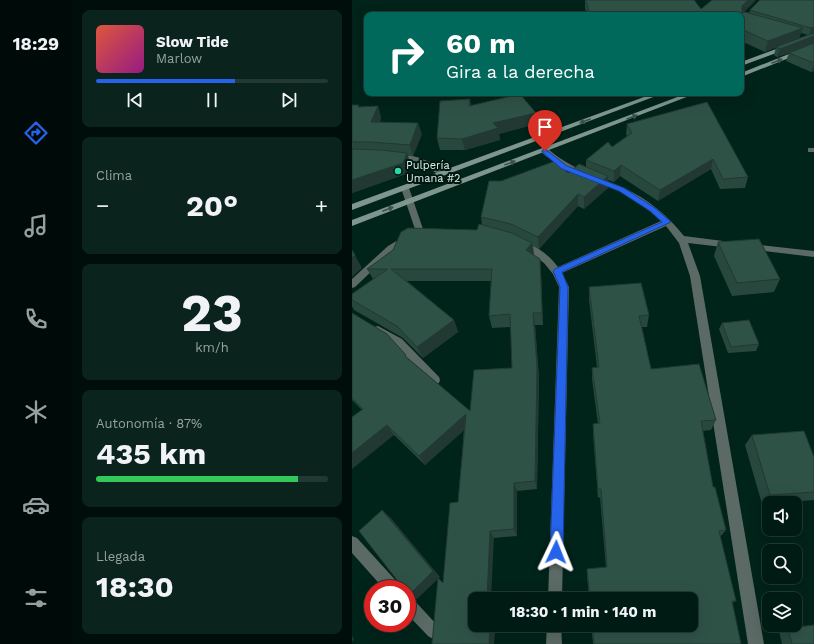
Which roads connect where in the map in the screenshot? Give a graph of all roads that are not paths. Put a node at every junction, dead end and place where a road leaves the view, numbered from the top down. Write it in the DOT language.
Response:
graph roads {
  1 [pos="803,36"];
  2 [pos="812,38"];
  3 [pos="814,46"];
  4 [pos="744,63"];
  5 [pos="744,74"];
  6 [pos="652,96"];
  7 [pos="686,96"];
  8 [pos="545,151"];
  9 [pos="386,157"];
  10 [pos="443,173"];
  11 [pos="405,188"];
  12 [pos="409,201"];
  13 [pos="352,207"];
  14 [pos="667,222"];
  15 [pos="352,223"];
  16 [pos="682,239"];
  17 [pos="511,240"];
  18 [pos="814,254"];
  19 [pos="558,271"];
  20 [pos="352,285"];
  21 [pos="372,326"];
  22 [pos="435,380"];
  23 [pos="352,543"];
  24 [pos="386,580"];
  25 [pos="555,592"];
  26 [pos="416,613"];
  27 [pos="433,631"];
  28 [pos="554,632"];
  29 [pos="554,644"];
  30 [pos="756,644"];
  1 -- 2 [label="street"];
  2 -- 4 [label="street"];
  5 -- 3 [label="street, one-way"];
  6 -- 10 [label="street, one-way"];
  8 -- 7 [label="street, one-way"];
  12 -- 8 [label="street, one-way"];
  8 -- 14 [label="street"];
  9 -- 10 [label="street"];
  10 -- 11 [label="street"];
  11 -- 12 [label="street"];
  11 -- 13 [label="street"];
  15 -- 12 [label="street, one-way"];
  12 -- 20 [label="street"];
  14 -- 16 [label="street"];
  14 -- 19 [label="street"];
  16 -- 18 [label="street"];
  16 -- 30 [label="street"];
  17 -- 19 [label="street"];
  19 -- 25 [label="street"];
  21 -- 22 [label="street"];
  23 -- 24 [label="street"];
  26 -- 27 [label="street"];
  28 -- 29 [label="street"];
}
